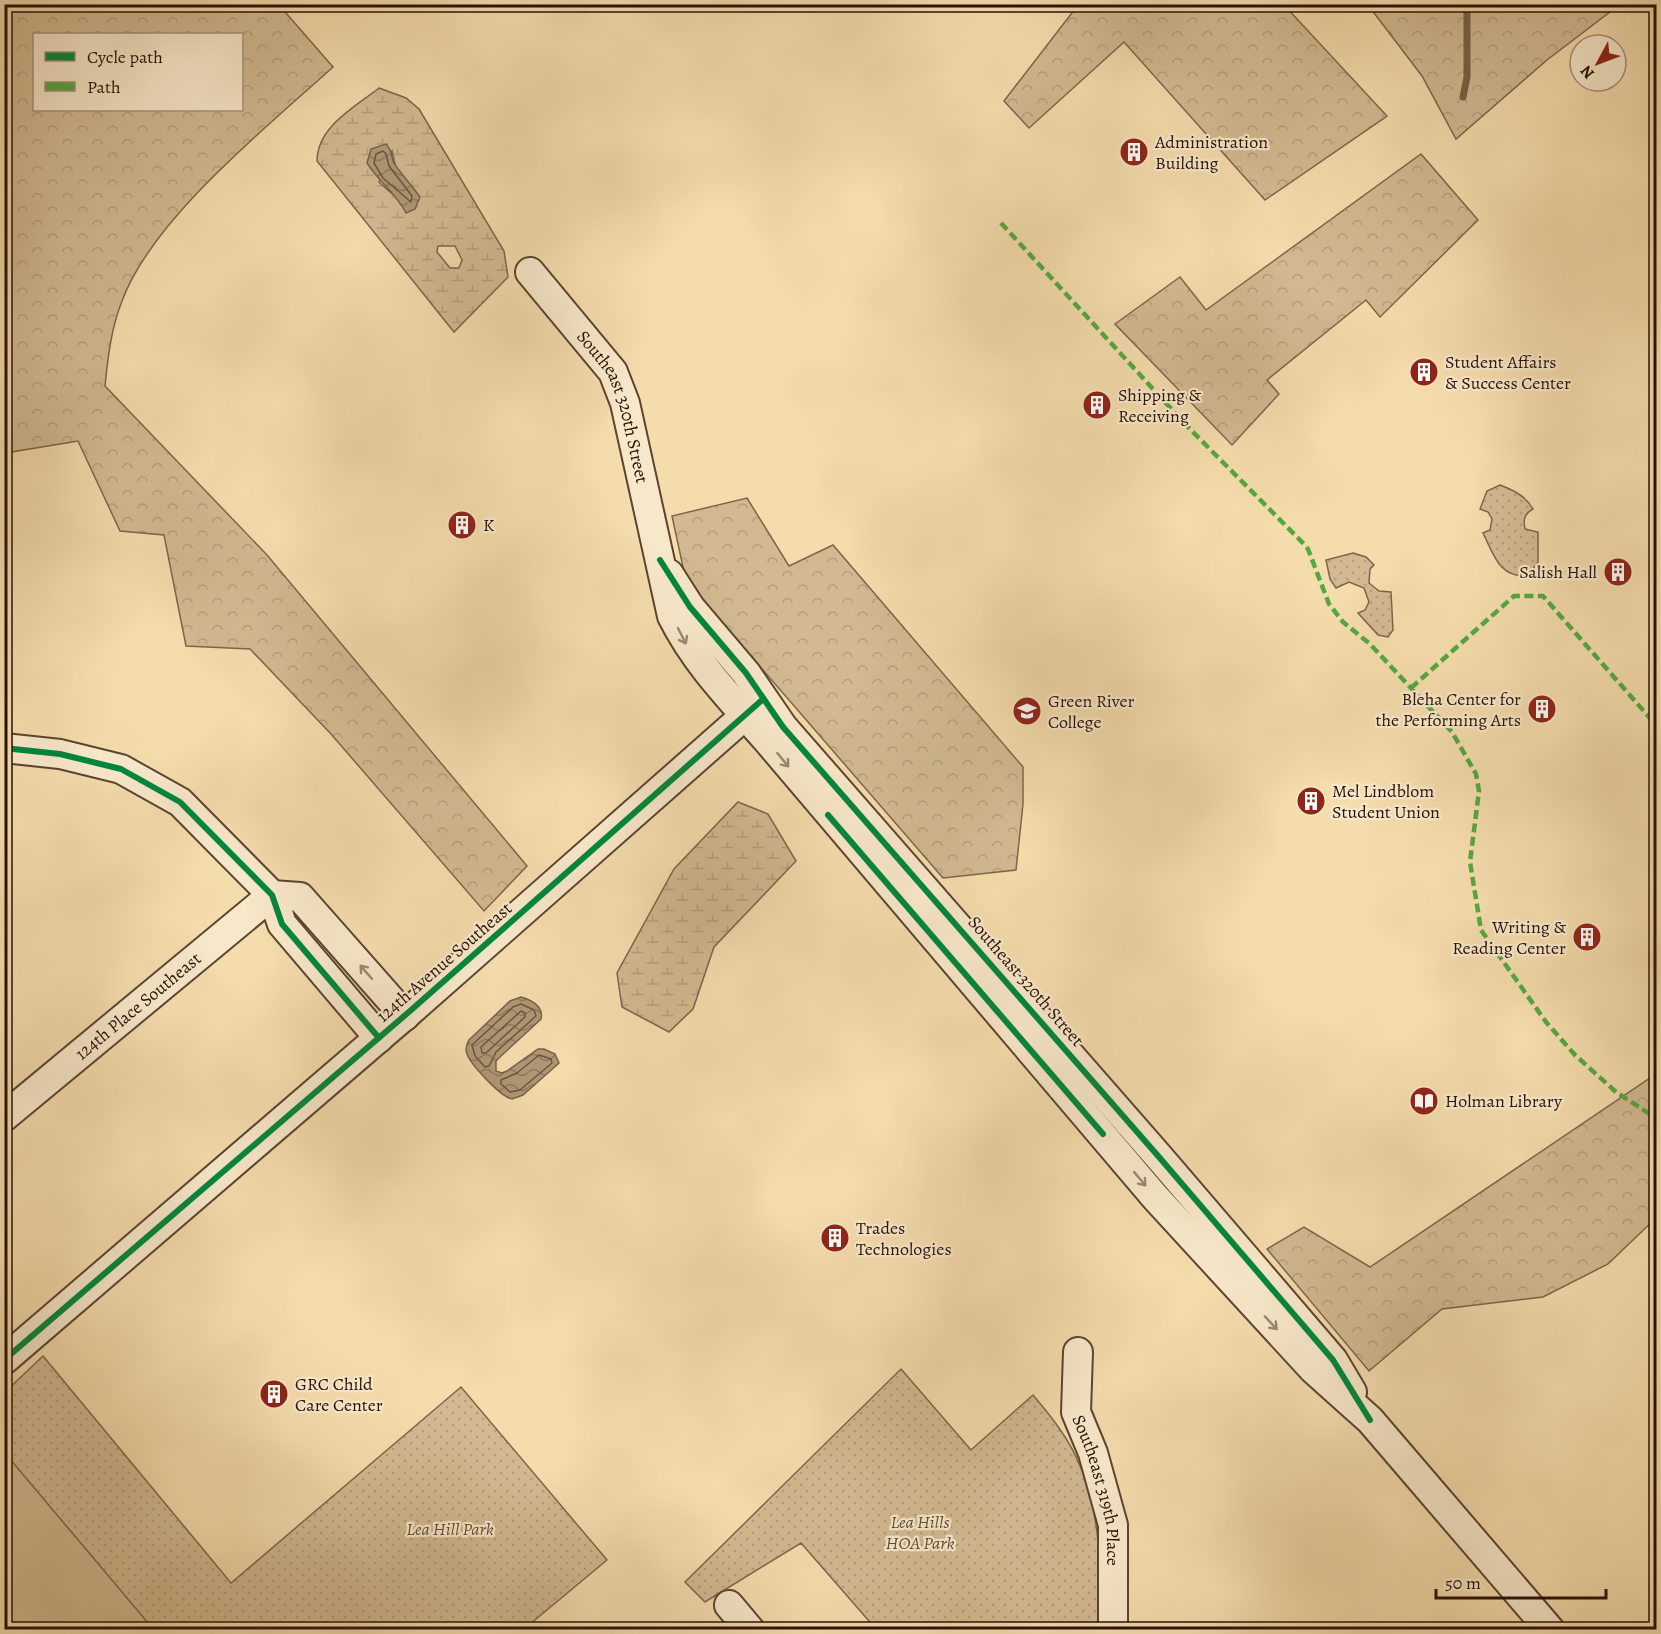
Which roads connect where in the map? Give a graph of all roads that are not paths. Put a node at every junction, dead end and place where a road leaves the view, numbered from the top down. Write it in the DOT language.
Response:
graph roads {
  1 [pos="530,272"];
  2 [pos="754,707"];
  3 [pos="4,748"];
  4 [pos="272,895"];
  5 [pos="405,1016"];
  6 [pos="379,1038"];
  7 [pos="4,1117"];
  8 [pos="1078,1352"];
  9 [pos="4,1360"];
  10 [pos="729,1605"];
  11 [pos="1537,1625"];
  12 [pos="750,1629"];
  13 [pos="1113,1629"];
  1 -- 2 [label="street, Southeast 320th Street"];
  2 -- 5 [label="street, 124th Avenue Southeast"];
  2 -- 11 [label="street, Southeast 320th Street"];
  3 -- 4 [label="street"];
  5 -- 4 [label="street, one-way"];
  4 -- 6 [label="street"];
  4 -- 7 [label="street, 124th Place Southeast"];
  5 -- 6 [label="street, 124th Avenue Southeast"];
  6 -- 9 [label="street, 124th Avenue Southeast"];
  8 -- 13 [label="street, Southeast 319th Place"];
  10 -- 12 [label="street"];
}
